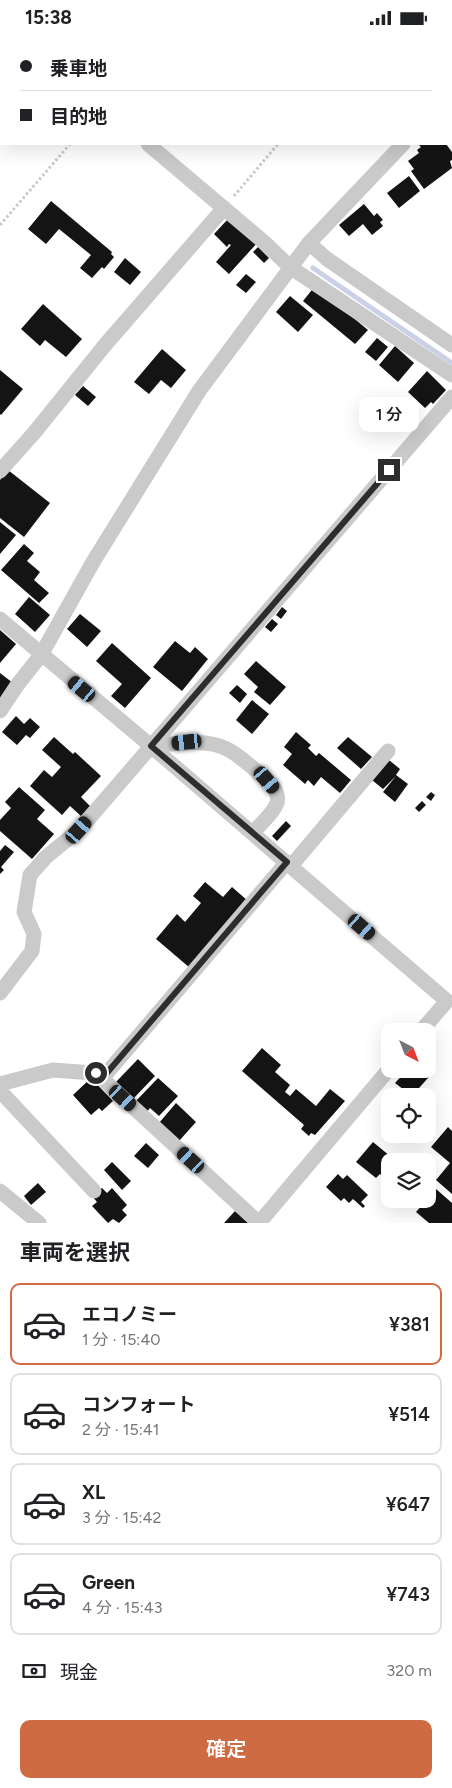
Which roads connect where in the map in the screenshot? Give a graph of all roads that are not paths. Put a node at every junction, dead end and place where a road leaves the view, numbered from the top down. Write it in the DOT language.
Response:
graph roads {
  1 [pos="149,145"];
  2 [pos="402,145"];
  3 [pos="224,208"];
  4 [pos="309,243"];
  5 [pos="290,267"];
  6 [pos="452,345"];
  7 [pos="452,375"];
  8 [pos="452,397"];
  9 [pos="0,471"];
  10 [pos="0,619"];
  11 [pos="41,655"];
  12 [pos="0,711"];
  13 [pos="151,746"];
  14 [pos="388,751"];
  15 [pos="253,833"];
  16 [pos="289,864"];
  17 [pos="0,993"];
  18 [pos="429,1023"];
  19 [pos="96,1073"];
  20 [pos="382,1078"];
  21 [pos="0,1084"];
  22 [pos="0,1091"];
  23 [pos="0,1191"];
  24 [pos="94,1191"];
  25 [pos="39,1223"];
  26 [pos="259,1223"];
  1 -- 3 [label="street"];
  2 -- 4 [label="street"];
  3 -- 5 [label="street"];
  3 -- 9 [label="street"];
  4 -- 5 [label="street"];
  4 -- 6 [label="street"];
  5 -- 7 [label="street"];
  5 -- 11 [label="street"];
  8 -- 13 [label="street"];
  10 -- 11 [label="street"];
  11 -- 12 [label="street"];
  11 -- 13 [label="street"];
  13 -- 15 [label="street"];
  13 -- 15 [label="street"];
  13 -- 17 [label="street"];
  14 -- 16 [label="street"];
  15 -- 16 [label="street"];
  16 -- 18 [label="street"];
  16 -- 19 [label="street"];
  19 -- 21 [label="street"];
  19 -- 26 [label="street"];
  20 -- 26 [label="street"];
  22 -- 24 [label="street"];
  23 -- 25 [label="street"];
}
